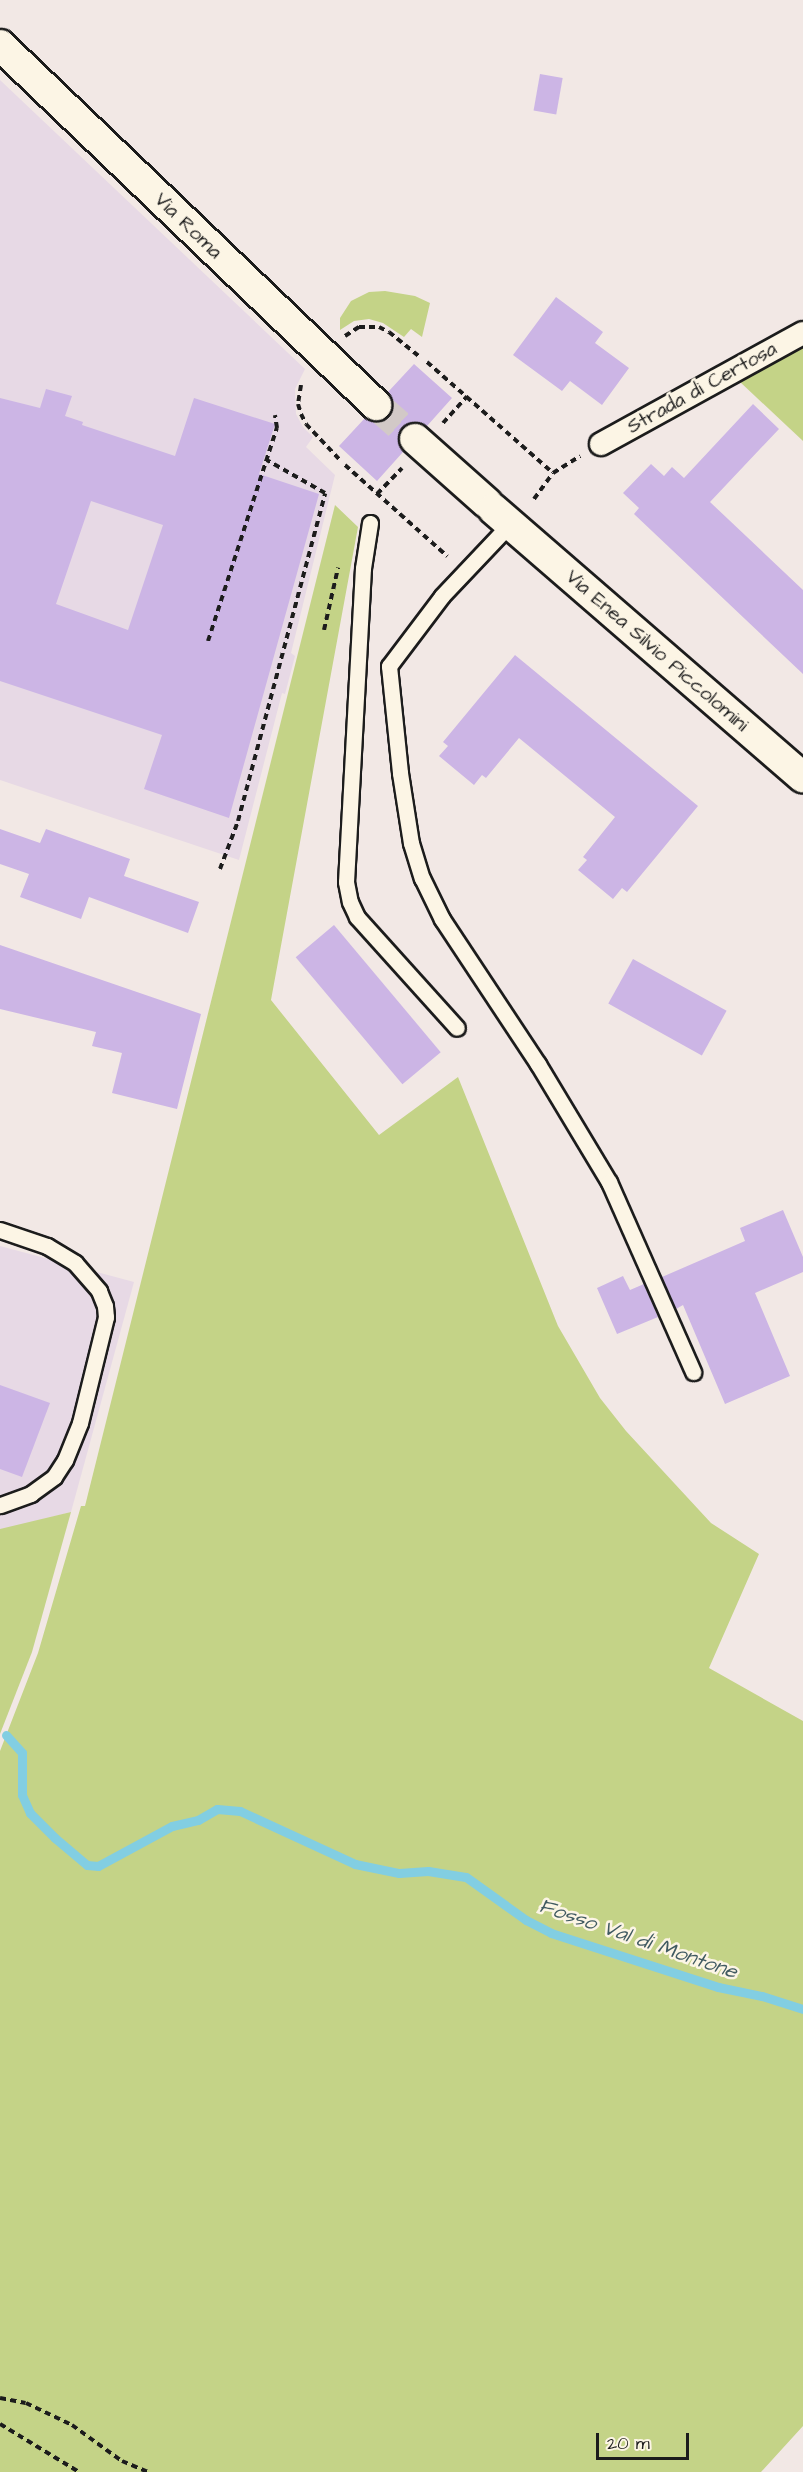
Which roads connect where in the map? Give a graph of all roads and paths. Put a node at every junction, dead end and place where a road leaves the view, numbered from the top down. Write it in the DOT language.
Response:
graph roads {
  1 [pos="0,45"];
  2 [pos="803,333"];
  3 [pos="342,338"];
  4 [pos="419,356"];
  5 [pos="427,362"];
  6 [pos="301,385"];
  7 [pos="376,405"];
  8 [pos="275,415"];
  9 [pos="415,439"];
  10 [pos="601,444"];
  11 [pos="339,459"];
  12 [pos="267,460"];
  13 [pos="345,465"];
  14 [pos="534,500"];
  15 [pos="497,512"];
  16 [pos="370,523"];
  17 [pos="464,572"];
  18 [pos="208,641"];
  19 [pos="803,778"];
  20 [pos="220,869"];
  21 [pos="457,1028"];
  22 [pos="0,1230"];
  23 [pos="693,1372"];
  24 [pos="0,1505"];
  25 [pos="0,2398"];
  26 [pos="0,2424"];
  27 [pos="79,2472"];
  28 [pos="148,2472"];
  1 -- 7 [label="street, Via Roma"];
  2 -- 10 [label="street, Strada di Certosa"];
  3 -- 4 [label="path"];
  5 -- 14 [label="path"];
  6 -- 11 [label="path"];
  8 -- 12 [label="path"];
  9 -- 15 [label="street"];
  12 -- 18 [label="path"];
  12 -- 20 [label="path"];
  13 -- 17 [label="path"];
  15 -- 17 [label="lane"];
  15 -- 19 [label="street, Via Enea Silvio Piccolomini"];
  16 -- 21 [label="lane"];
  17 -- 23 [label="lane"];
  22 -- 24 [label="lane"];
  25 -- 28 [label="path"];
  26 -- 27 [label="path"];
}
